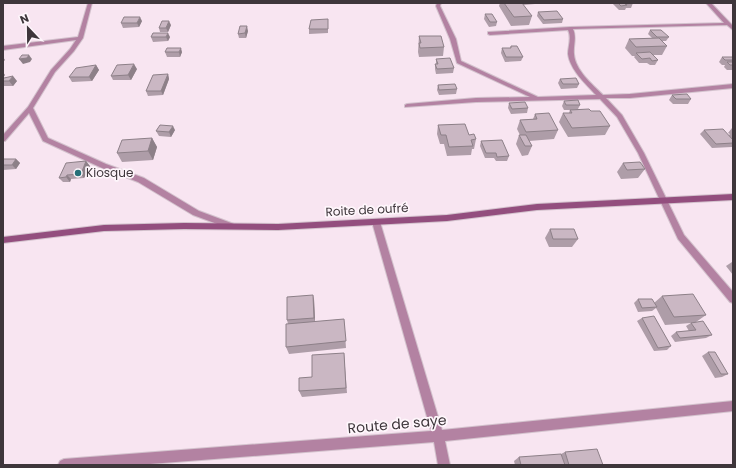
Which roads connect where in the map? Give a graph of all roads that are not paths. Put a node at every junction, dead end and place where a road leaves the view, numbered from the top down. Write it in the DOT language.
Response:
graph roads {
  1 [pos="90,3"];
  2 [pos="439,3"];
  3 [pos="708,3"];
  4 [pos="728,24"];
  5 [pos="570,28"];
  6 [pos="733,29"];
  7 [pos="490,33"];
  8 [pos="80,38"];
  9 [pos="3,48"];
  10 [pos="733,86"];
  11 [pos="601,96"];
  12 [pos="537,98"];
  13 [pos="407,106"];
  14 [pos="30,108"];
  15 [pos="3,139"];
  16 [pos="733,197"];
  17 [pos="663,201"];
  18 [pos="376,222"];
  19 [pos="232,226"];
  20 [pos="3,240"];
  21 [pos="733,299"];
  22 [pos="733,406"];
  23 [pos="438,436"];
  24 [pos="64,465"];
  25 [pos="444,465"];
  1 -- 8 [label="street"];
  2 -- 12 [label="street"];
  3 -- 4 [label="street"];
  4 -- 5 [label="street"];
  4 -- 6 [label="street"];
  5 -- 7 [label="street"];
  5 -- 11 [label="street"];
  8 -- 9 [label="street"];
  8 -- 14 [label="street"];
  10 -- 11 [label="street"];
  11 -- 12 [label="street"];
  11 -- 17 [label="street"];
  12 -- 13 [label="street"];
  14 -- 15 [label="street"];
  14 -- 19 [label="street"];
  16 -- 17 [label="street, Roite de oufré"];
  17 -- 18 [label="street, Roite de oufré"];
  17 -- 21 [label="street"];
  18 -- 19 [label="street, Roite de oufré"];
  18 -- 23 [label="street"];
  19 -- 20 [label="street, Roite de oufré"];
  22 -- 23 [label="street, Route de saye"];
  23 -- 24 [label="street, Route de saye"];
  23 -- 25 [label="street"];
}
